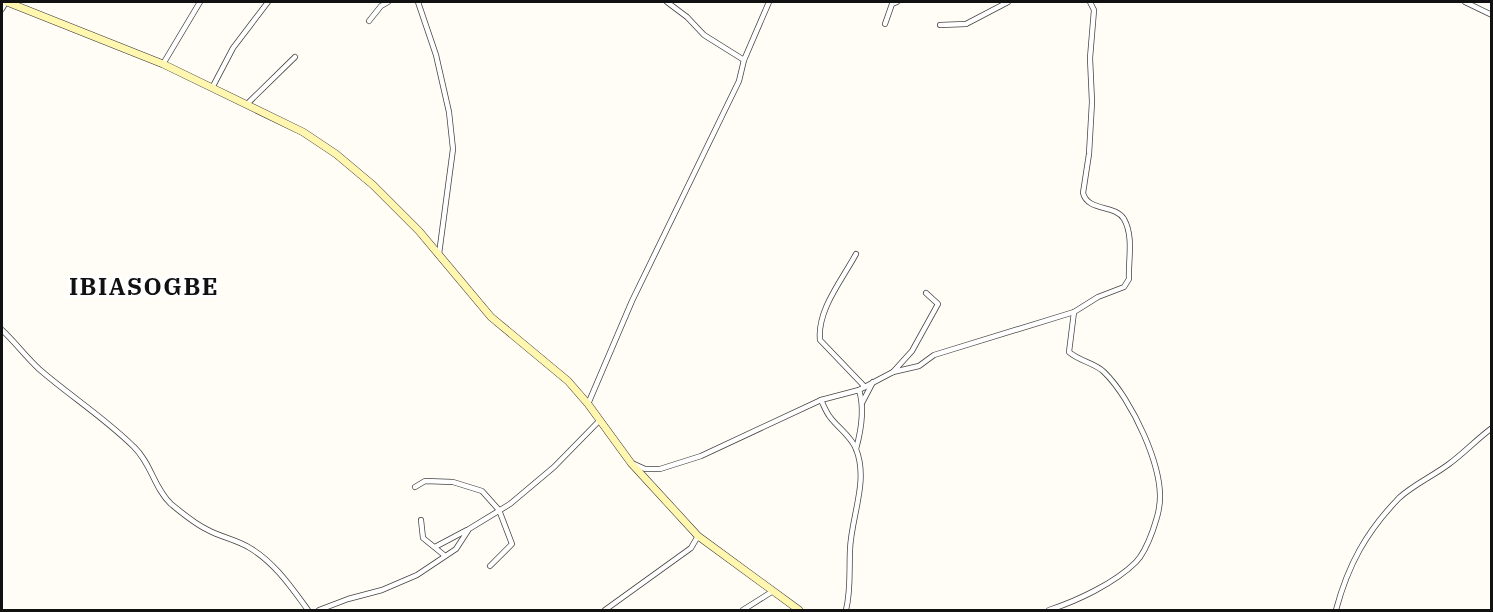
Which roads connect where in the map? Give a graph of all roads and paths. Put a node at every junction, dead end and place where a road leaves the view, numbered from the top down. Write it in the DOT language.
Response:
graph roads {
  1 [pos="6,2"];
  2 [pos="200,2"];
  3 [pos="268,2"];
  4 [pos="388,2"];
  5 [pos="418,2"];
  6 [pos="667,2"];
  7 [pos="770,2"];
  8 [pos="897,2"];
  9 [pos="1008,2"];
  10 [pos="1090,2"];
  11 [pos="1465,2"];
  12 [pos="2,9"];
  13 [pos="1491,15"];
  14 [pos="369,21"];
  15 [pos="885,24"];
  16 [pos="940,25"];
  17 [pos="295,57"];
  18 [pos="744,60"];
  19 [pos="163,64"];
  20 [pos="212,88"];
  21 [pos="247,104"];
  22 [pos="439,254"];
  23 [pos="856,254"];
  24 [pos="926,293"];
  25 [pos="1074,312"];
  26 [pos="2,330"];
  27 [pos="893,372"];
  28 [pos="873,381"];
  29 [pos="862,388"];
  30 [pos="821,400"];
  31 [pos="862,403"];
  32 [pos="588,404"];
  33 [pos="600,420"];
  34 [pos="1491,428"];
  35 [pos="856,449"];
  36 [pos="631,463"];
  37 [pos="656,469"];
  38 [pos="646,480"];
  39 [pos="415,487"];
  40 [pos="499,510"];
  41 [pos="420,520"];
  42 [pos="469,529"];
  43 [pos="698,536"];
  44 [pos="435,547"];
  45 [pos="444,555"];
  46 [pos="489,566"];
  47 [pos="774,591"];
  48 [pos="308,610"];
  49 [pos="319,610"];
  50 [pos="605,610"];
  51 [pos="743,610"];
  52 [pos="799,610"];
  53 [pos="846,610"];
  54 [pos="1049,610"];
  55 [pos="1335,610"];
  1 -- 12 [label="street"];
  1 -- 19 [label="street"];
  2 -- 19 [label="street"];
  3 -- 20 [label="street"];
  4 -- 14 [label="street"];
  5 -- 22 [label="street"];
  6 -- 18 [label="street"];
  7 -- 18 [label="street"];
  8 -- 15 [label="street"];
  9 -- 16 [label="street"];
  10 -- 25 [label="street"];
  11 -- 13 [label="street"];
  17 -- 21 [label="street"];
  18 -- 32 [label="street"];
  19 -- 20 [label="street"];
  20 -- 21 [label="street"];
  21 -- 22 [label="street"];
  22 -- 32 [label="street"];
  23 -- 29 [label="street"];
  24 -- 27 [label="street"];
  25 -- 27 [label="street"];
  25 -- 54 [label="street"];
  26 -- 48 [label="street"];
  27 -- 28 [label="street"];
  28 -- 29 [label="street"];
  28 -- 31 [label="street"];
  29 -- 30 [label="street"];
  29 -- 31 [label="street"];
  30 -- 35 [label="street"];
  30 -- 37 [label="street"];
  31 -- 35 [label="street"];
  32 -- 33 [label="street"];
  33 -- 36 [label="street"];
  33 -- 40 [label="street"];
  34 -- 55 [label="street"];
  35 -- 53 [label="street"];
  36 -- 37 [label="street"];
  36 -- 38 [label="street"];
  37 -- 38 [label="street"];
  38 -- 43 [label="street"];
  39 -- 40 [label="street"];
  40 -- 42 [label="street"];
  40 -- 46 [label="street"];
  41 -- 44 [label="street"];
  42 -- 44 [label="street"];
  42 -- 45 [label="street"];
  43 -- 47 [label="street"];
  43 -- 50 [label="street"];
  44 -- 45 [label="street"];
  45 -- 49 [label="street"];
  47 -- 51 [label="street"];
  47 -- 52 [label="street"];
}
